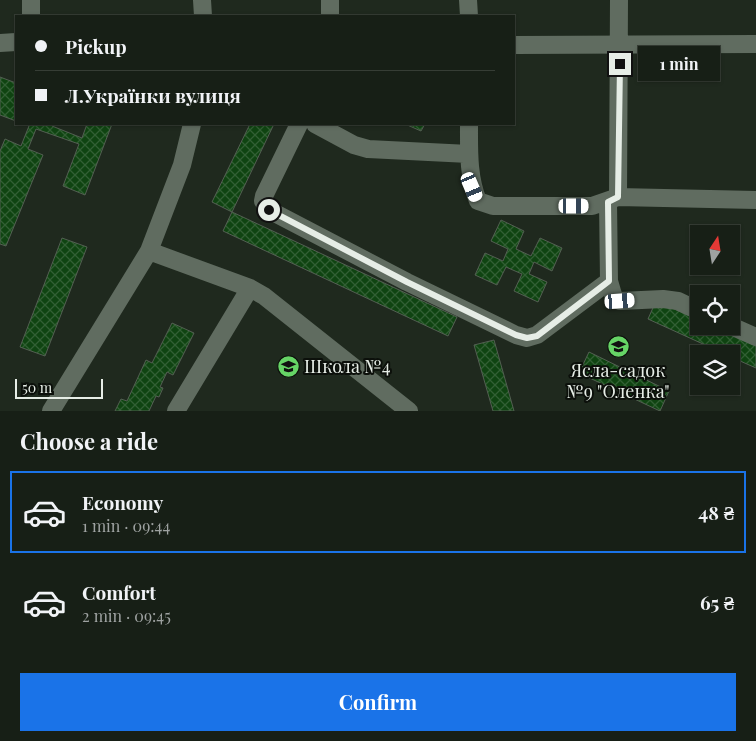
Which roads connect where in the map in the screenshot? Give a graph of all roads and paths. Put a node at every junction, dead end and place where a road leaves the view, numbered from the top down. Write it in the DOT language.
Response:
graph roads {
  1 [pos="31,0"];
  2 [pos="202,0"];
  3 [pos="330,0"];
  4 [pos="468,0"];
  5 [pos="619,0"];
  6 [pos="31,15"];
  7 [pos="203,15"];
  8 [pos="330,15"];
  9 [pos="469,15"];
  10 [pos="15,42"];
  11 [pos="0,43"];
  12 [pos="756,44"];
  13 [pos="515,45"];
  14 [pos="620,45"];
  15 [pos="192,125"];
  16 [pos="299,125"];
  17 [pos="317,125"];
  18 [pos="469,125"];
  19 [pos="469,154"];
  20 [pos="613,199"];
  21 [pos="756,200"];
  22 [pos="149,252"];
  23 [pos="609,281"];
  24 [pos="250,288"];
  25 [pos="690,307"];
  26 [pos="740,330"];
  27 [pos="756,337"];
  28 [pos="50,411"];
  29 [pos="176,411"];
  30 [pos="409,411"];
  1 -- 6 [label="street"];
  2 -- 7 [label="street"];
  3 -- 8 [label="street"];
  4 -- 9 [label="street"];
  5 -- 14 [label="street"];
  10 -- 11 [label="street"];
  12 -- 14 [label="street"];
  13 -- 14 [label="street"];
  14 -- 20 [label="street"];
  15 -- 22 [label="street"];
  16 -- 23 [label="street"];
  17 -- 19 [label="street"];
  18 -- 19 [label="street"];
  19 -- 20 [label="street"];
  20 -- 21 [label="street"];
  20 -- 23 [label="street"];
  22 -- 24 [label="street"];
  22 -- 28 [label="street"];
  23 -- 25 [label="street"];
  24 -- 29 [label="street"];
  24 -- 30 [label="street"];
  26 -- 27 [label="street"];
}
